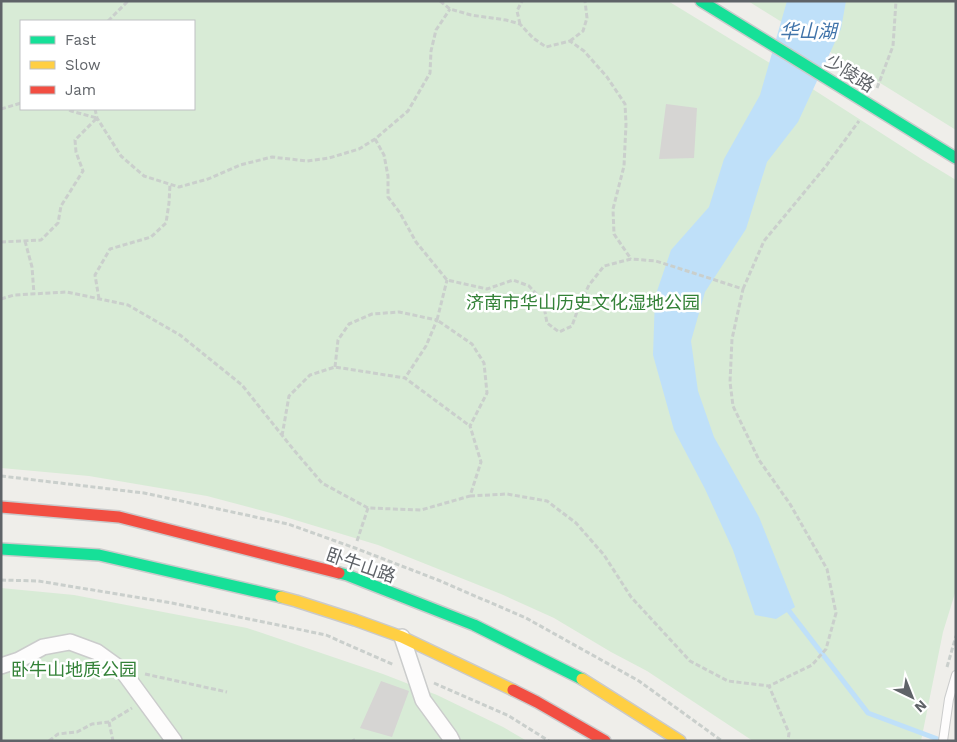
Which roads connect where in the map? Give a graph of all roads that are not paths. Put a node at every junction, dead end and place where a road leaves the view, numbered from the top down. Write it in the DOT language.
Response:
graph roads {
  1 [pos="701,1"];
  2 [pos="956,158"];
  3 [pos="1,507"];
  4 [pos="1,549"];
  5 [pos="402,637"];
  6 [pos="1,666"];
  7 [pos="956,675"];
  8 [pos="174,741"];
  9 [pos="452,741"];
  10 [pos="605,741"];
  11 [pos="680,741"];
  12 [pos="943,741"];
  1 -- 2 [label="main road, 少陵路"];
  3 -- 11 [label="main road, 卧牛山路"];
  4 -- 5 [label="main road"];
  5 -- 9 [label="street"];
  5 -- 10 [label="main road"];
  6 -- 8 [label="street"];
  7 -- 12 [label="lane"];
}
